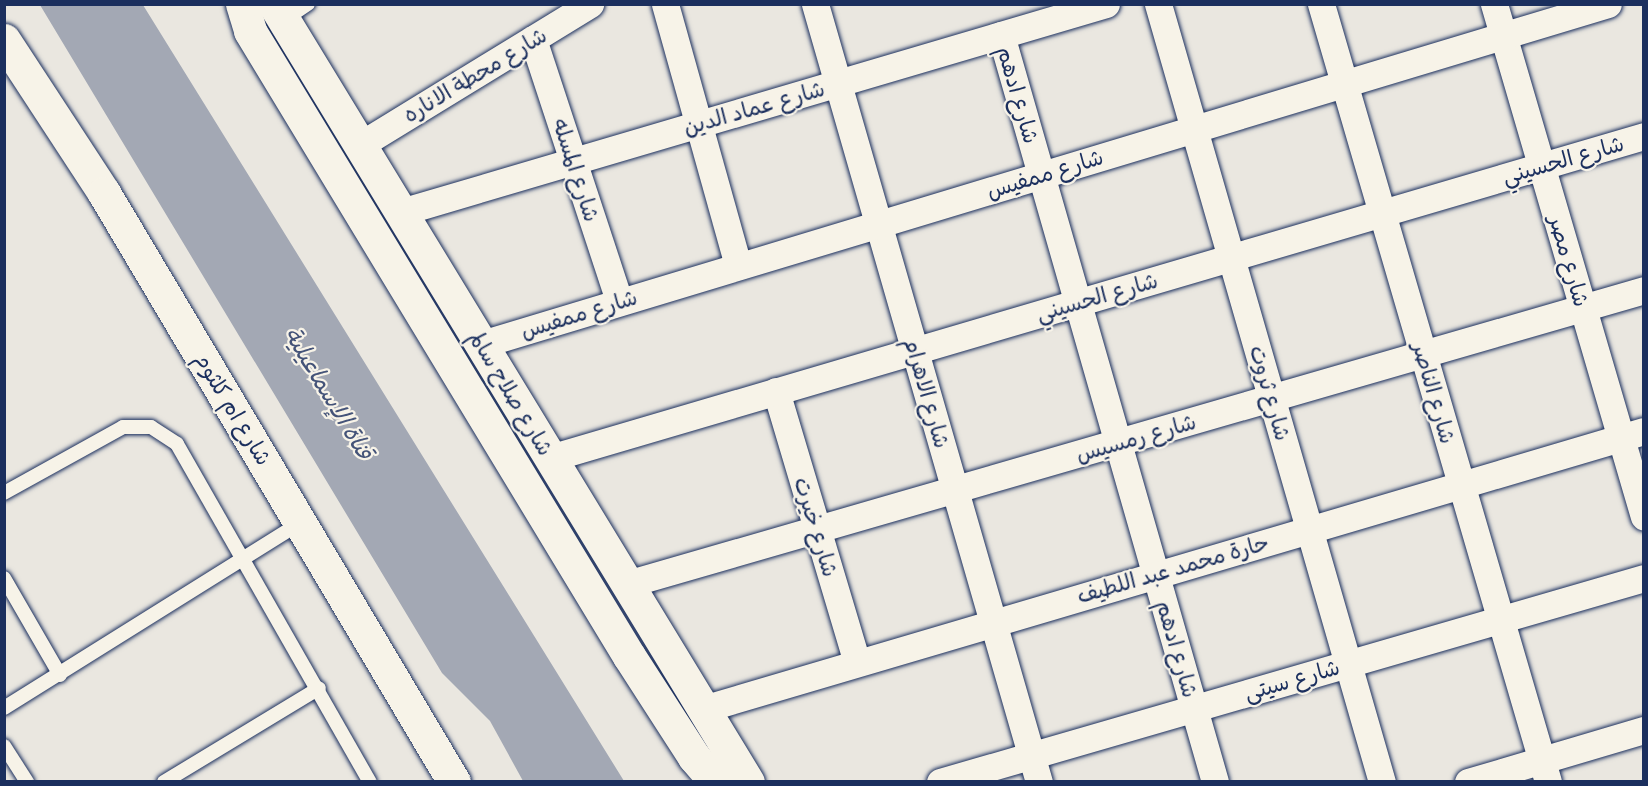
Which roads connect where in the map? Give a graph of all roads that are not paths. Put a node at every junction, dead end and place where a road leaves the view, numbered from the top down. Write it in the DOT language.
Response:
graph roads {
  1 [pos="242,4"];
  2 [pos="590,4"];
  3 [pos="665,4"];
  4 [pos="815,4"];
  5 [pos="1106,4"];
  6 [pos="1158,4"];
  7 [pos="1321,4"];
  8 [pos="1494,4"];
  9 [pos="1608,4"];
  10 [pos="288,10"];
  11 [pos="1001,35"];
  12 [pos="1503,36"];
  13 [pos="533,39"];
  14 [pos="4,40"];
  15 [pos="838,83"];
  16 [pos="1344,84"];
  17 [pos="699,125"];
  18 [pos="1194,129"];
  19 [pos="1644,136"];
  20 [pos="360,145"];
  21 [pos="573,161"];
  22 [pos="1542,166"];
  23 [pos="1041,175"];
  24 [pos="401,212"];
  25 [pos="1382,213"];
  26 [pos="879,224"];
  27 [pos="1231,257"];
  28 [pos="738,266"];
  29 [pos="1644,290"];
  30 [pos="619,301"];
  31 [pos="1078,302"];
  32 [pos="1583,308"];
  33 [pos="482,345"];
  34 [pos="915,350"];
  35 [pos="1423,354"];
  36 [pos="776,391"];
  37 [pos="1272,398"];
  38 [pos="1632,434"];
  39 [pos="1118,443"];
  40 [pos="550,458"];
  41 [pos="1461,484"];
  42 [pos="956,490"];
  43 [pos="4,493"];
  44 [pos="1644,517"];
  45 [pos="301,522"];
  46 [pos="1310,529"];
  47 [pos="818,530"];
  48 [pos="246,559"];
  49 [pos="1155,574"];
  50 [pos="4,578"];
  51 [pos="1644,578"];
  52 [pos="627,584"];
  53 [pos="1501,619"];
  54 [pos="994,622"];
  55 [pos="857,662"];
  56 [pos="1348,664"];
  57 [pos="60,675"];
  58 [pos="318,688"];
  59 [pos="4,708"];
  60 [pos="703,709"];
  61 [pos="1194,709"];
  62 [pos="1644,730"];
  63 [pos="4,746"];
  64 [pos="1032,756"];
  65 [pos="1545,771"];
  66 [pos="27,782"];
  67 [pos="164,782"];
  68 [pos="370,782"];
  69 [pos="454,782"];
  70 [pos="716,782"];
  71 [pos="748,782"];
  72 [pos="940,782"];
  73 [pos="1039,782"];
  74 [pos="1215,782"];
  75 [pos="1382,782"];
  76 [pos="1468,782"];
  1 -- 70 [label="highway"];
  2 -- 13 [label="street, شارع محطة الاناره"];
  3 -- 17 [label="street"];
  4 -- 15 [label="street, شارع الاهرام"];
  5 -- 11 [label="street, شارع عماد الدين"];
  6 -- 18 [label="street, شارع ثروت"];
  7 -- 16 [label="street, شارع الناصر"];
  8 -- 12 [label="street, شارع مصر"];
  9 -- 12 [label="street, شارع ممفيس"];
  10 -- 20 [label="highway, شارع صلاح سالم"];
  11 -- 15 [label="street, شارع عماد الدين"];
  11 -- 23 [label="street, شارع ادهم"];
  12 -- 16 [label="street, شارع ممفيس"];
  12 -- 22 [label="street, شارع مصر"];
  13 -- 20 [label="street, شارع محطة الاناره"];
  13 -- 21 [label="street, شارع المسله"];
  14 -- 45 [label="highway, شارع ام كلثوم"];
  15 -- 17 [label="street, شارع عماد الدين"];
  15 -- 26 [label="street, شارع الاهرام"];
  16 -- 18 [label="street, شارع ممفيس"];
  16 -- 25 [label="street, شارع الناصر"];
  17 -- 21 [label="street, شارع عماد الدين"];
  17 -- 28 [label="street"];
  18 -- 23 [label="street, شارع ممفيس"];
  18 -- 27 [label="street, شارع ثروت"];
  19 -- 22 [label="street, شارع الحسيني"];
  20 -- 24 [label="highway, شارع صلاح سالم"];
  21 -- 24 [label="street, شارع عماد الدين"];
  21 -- 30 [label="street, شارع المسله"];
  22 -- 25 [label="street, شارع الحسيني"];
  22 -- 32 [label="street, شارع مصر"];
  23 -- 26 [label="street, شارع ممفيس"];
  23 -- 31 [label="street, شارع ادهم"];
  24 -- 33 [label="highway, شارع صلاح سالم"];
  25 -- 27 [label="street, شارع الحسيني"];
  25 -- 35 [label="street, شارع الناصر"];
  26 -- 28 [label="street, شارع ممفيس"];
  26 -- 34 [label="street, شارع الاهرام"];
  27 -- 31 [label="street, شارع الحسيني"];
  27 -- 37 [label="street, شارع ثروت"];
  28 -- 30 [label="street, شارع ممفيس"];
  29 -- 32 [label="street, شارع رمسيس"];
  30 -- 33 [label="street, شارع ممفيس"];
  31 -- 34 [label="street, شارع الحسيني"];
  31 -- 39 [label="street, شارع ادهم"];
  32 -- 35 [label="street, شارع رمسيس"];
  32 -- 38 [label="street, شارع مصر"];
  33 -- 40 [label="highway, شارع صلاح سالم"];
  34 -- 36 [label="street, شارع الحسيني"];
  34 -- 42 [label="street, شارع الاهرام"];
  35 -- 37 [label="street, شارع رمسيس"];
  35 -- 41 [label="street, شارع الناصر"];
  36 -- 40 [label="street, شارع الحسيني"];
  36 -- 47 [label="street, شارع خيرت"];
  37 -- 39 [label="street, شارع رمسيس"];
  37 -- 46 [label="street, شارع ثروت"];
  38 -- 41 [label="street, حارة محمد عبد اللطيف"];
  38 -- 44 [label="street, شارع مصر"];
  39 -- 42 [label="street, شارع رمسيس"];
  39 -- 49 [label="street, شارع ادهم"];
  40 -- 52 [label="highway, شارع صلاح سالم"];
  41 -- 46 [label="street, حارة محمد عبد اللطيف"];
  41 -- 53 [label="street, شارع الناصر"];
  42 -- 47 [label="street, شارع رمسيس"];
  42 -- 54 [label="street, شارع الاهرام"];
  43 -- 48 [label="lane"];
  45 -- 48 [label="lane"];
  45 -- 69 [label="highway, شارع ام كلثوم"];
  46 -- 49 [label="street, حارة محمد عبد اللطيف"];
  46 -- 56 [label="street, شارع ثروت"];
  47 -- 52 [label="street, شارع رمسيس"];
  47 -- 55 [label="street, شارع خيرت"];
  48 -- 57 [label="lane"];
  48 -- 58 [label="lane"];
  49 -- 54 [label="street, حارة محمد عبد اللطيف"];
  49 -- 61 [label="street, شارع ادهم"];
  50 -- 57 [label="lane"];
  51 -- 53 [label="street, شارع سيتى"];
  52 -- 60 [label="highway, شارع صلاح سالم"];
  53 -- 56 [label="street, شارع سيتى"];
  53 -- 65 [label="street, شارع الناصر"];
  54 -- 55 [label="street, حارة محمد عبد اللطيف"];
  54 -- 64 [label="street, شارع الاهرام"];
  55 -- 60 [label="street, حارة محمد عبد اللطيف"];
  56 -- 61 [label="street, شارع سيتى"];
  56 -- 75 [label="street, شارع ثروت"];
  57 -- 59 [label="lane"];
  58 -- 67 [label="lane"];
  58 -- 68 [label="lane"];
  60 -- 71 [label="highway, شارع صلاح سالم"];
  61 -- 64 [label="street, شارع سيتى"];
  61 -- 74 [label="street, شارع ادهم"];
  62 -- 65 [label="street"];
  63 -- 66 [label="lane"];
  64 -- 72 [label="street, شارع سيتى"];
  64 -- 73 [label="street, شارع الاهرام"];
  65 -- 76 [label="street"];
}
